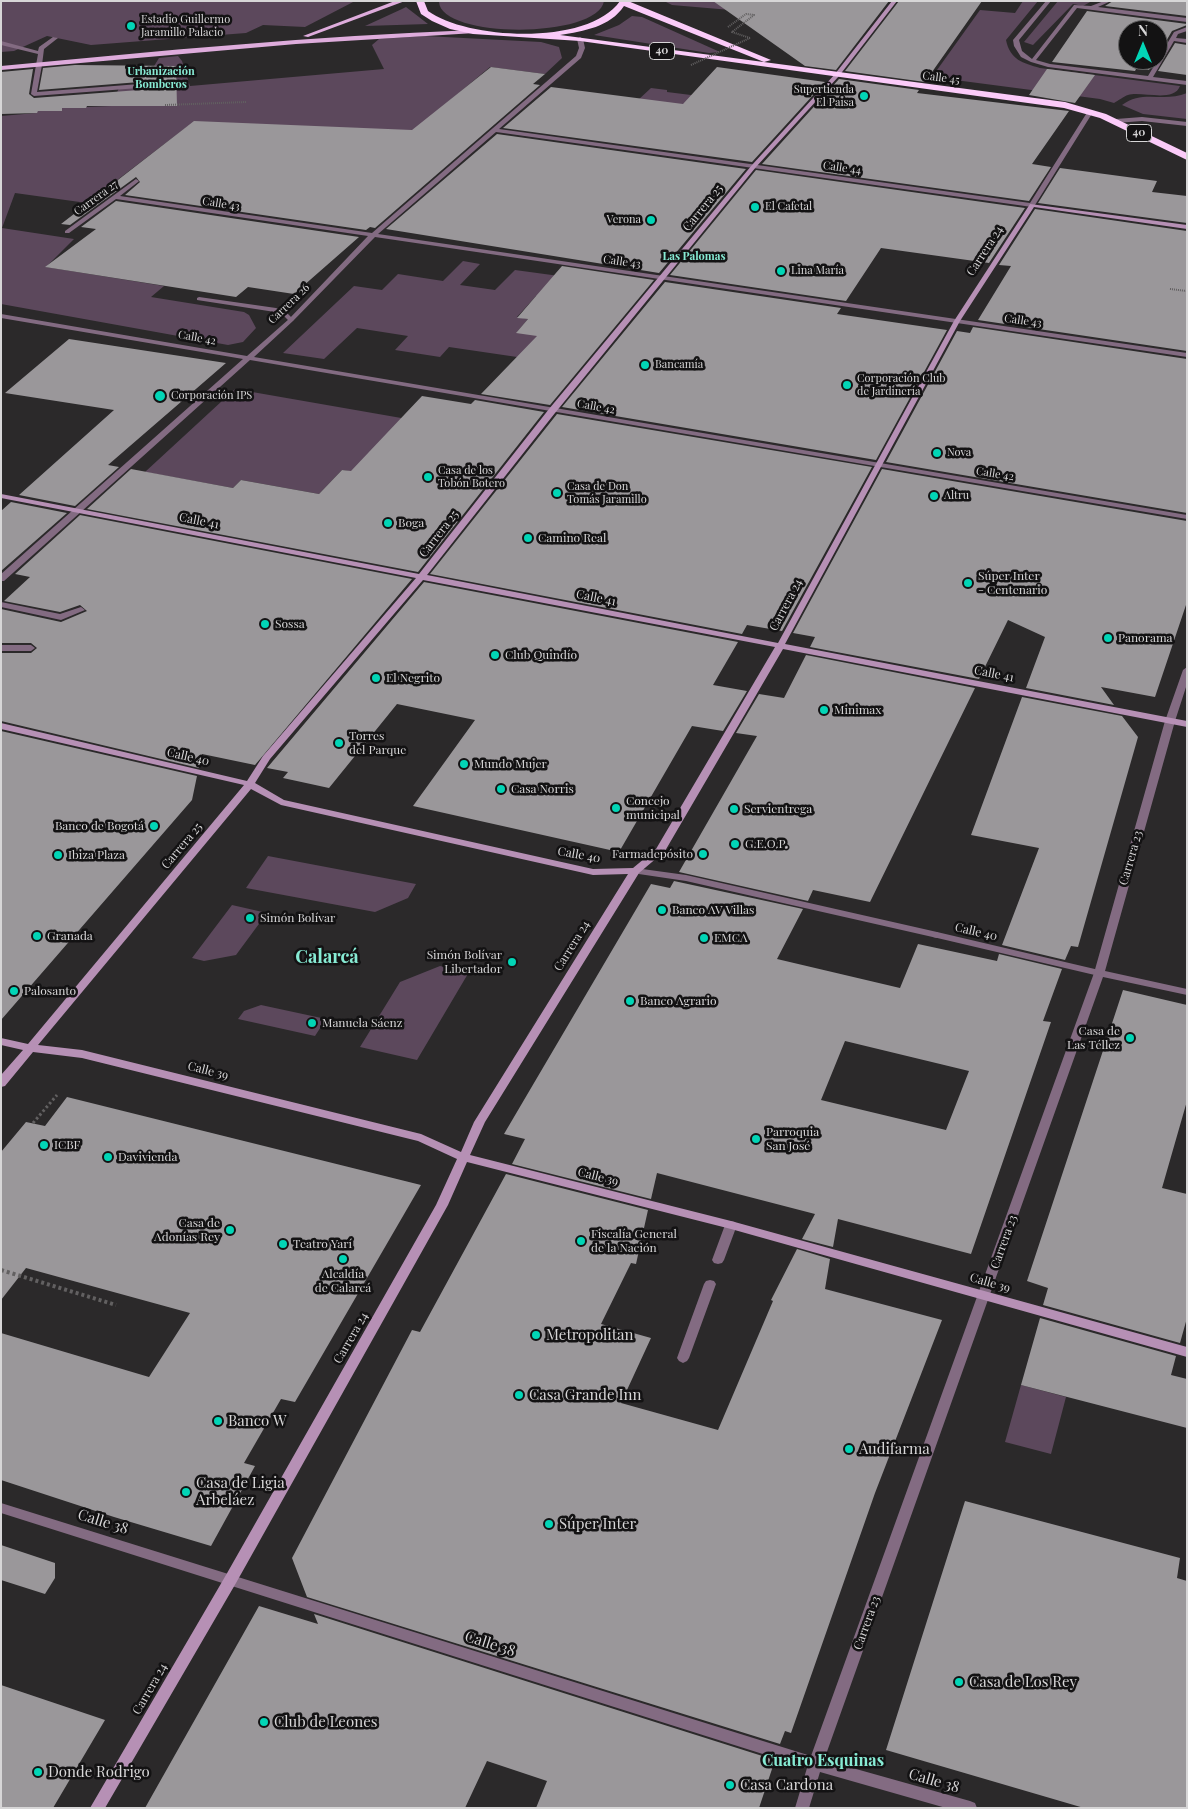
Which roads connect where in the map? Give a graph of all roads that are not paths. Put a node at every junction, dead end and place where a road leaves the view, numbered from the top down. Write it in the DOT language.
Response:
graph roads {
  1 [pos="402,1"];
  2 [pos="420,1"];
  3 [pos="896,1"];
  4 [pos="1049,1"];
  5 [pos="1109,1"];
  6 [pos="624,2"];
  7 [pos="1091,8"];
  8 [pos="1187,20"];
  9 [pos="1187,29"];
  10 [pos="473,32"];
  11 [pos="1176,33"];
  12 [pos="1187,34"];
  13 [pos="534,35"];
  14 [pos="55,38"];
  15 [pos="580,39"];
  16 [pos="1173,39"];
  17 [pos="1187,41"];
  18 [pos="285,42"];
  19 [pos="1,43"];
  20 [pos="40,53"];
  21 [pos="1033,61"];
  22 [pos="39,65"];
  23 [pos="1,68"];
  24 [pos="790,69"];
  25 [pos="837,75"];
  26 [pos="1150,78"];
  27 [pos="1187,83"];
  28 [pos="152,85"];
  29 [pos="1090,112"];
  30 [pos="1116,121"];
  31 [pos="1187,124"];
  32 [pos="494,130"];
  33 [pos="1187,157"];
  34 [pos="754,166"];
  35 [pos="136,181"];
  36 [pos="114,197"];
  37 [pos="1032,205"];
  38 [pos="1187,227"];
  39 [pos="67,232"];
  40 [pos="371,237"];
  41 [pos="662,278"];
  42 [pos="200,298"];
  43 [pos="1,316"];
  44 [pos="291,320"];
  45 [pos="957,321"];
  46 [pos="1187,355"];
  47 [pos="247,358"];
  48 [pos="552,411"];
  49 [pos="877,466"];
  50 [pos="1,496"];
  51 [pos="78,511"];
  52 [pos="1187,517"];
  53 [pos="421,577"];
  54 [pos="1,579"];
  55 [pos="1,604"];
  56 [pos="81,610"];
  57 [pos="780,645"];
  58 [pos="1,648"];
  59 [pos="31,648"];
  60 [pos="1187,670"];
  61 [pos="1170,721"];
  62 [pos="1187,724"];
  63 [pos="1,726"];
  64 [pos="250,784"];
  65 [pos="635,871"];
  66 [pos="1099,973"];
  67 [pos="1187,992"];
  68 [pos="1,1041"];
  69 [pos="30,1048"];
  70 [pos="1,1083"];
  71 [pos="465,1158"];
  72 [pos="731,1225"];
  73 [pos="718,1260"];
  74 [pos="710,1284"];
  75 [pos="984,1296"];
  76 [pos="1187,1352"];
  77 [pos="683,1358"];
  78 [pos="1,1508"];
  79 [pos="231,1579"];
  80 [pos="816,1764"];
  81 [pos="98,1808"];
  82 [pos="802,1808"];
  83 [pos="970,1808"];
  1 -- 18 [label="main road, 40"];
  2 -- 10 [label="highway, 40"];
  3 -- 25 [label="main road, Carrera 25"];
  4 -- 21 [label="street"];
  5 -- 7 [label="street"];
  6 -- 13 [label="highway, 40"];
  6 -- 24 [label="highway, Calle 45 / 40"];
  7 -- 8 [label="street"];
  7 -- 21 [label="street"];
  9 -- 11 [label="street"];
  10 -- 13 [label="highway, 40"];
  10 -- 18 [label="main road, 40"];
  11 -- 12 [label="street"];
  11 -- 16 [label="street"];
  13 -- 15 [label="highway, Calle 45 / 40"];
  14 -- 20 [label="street"];
  15 -- 24 [label="highway, Calle 45 / 40"];
  15 -- 32 [label="street, Carrera 26"];
  16 -- 17 [label="street"];
  16 -- 26 [label="street"];
  18 -- 22 [label="main road, 40"];
  19 -- 20 [label="street"];
  20 -- 22 [label="street"];
  21 -- 26 [label="street"];
  22 -- 23 [label="main road, 40"];
  22 -- 28 [label="street"];
  24 -- 25 [label="highway, Calle 45 / 40"];
  25 -- 29 [label="highway, Calle 45 / 40"];
  25 -- 34 [label="main road, Carrera 25"];
  26 -- 27 [label="street"];
  29 -- 30 [label="highway, 40"];
  29 -- 37 [label="street, Carrera 24"];
  30 -- 31 [label="street"];
  30 -- 33 [label="highway, 40"];
  32 -- 34 [label="street, Calle 44"];
  32 -- 40 [label="street, Carrera 26"];
  34 -- 37 [label="street, Calle 44"];
  34 -- 41 [label="main road, Carrera 25"];
  35 -- 36 [label="street, Carrera 27"];
  36 -- 39 [label="street, Carrera 27"];
  36 -- 40 [label="street, Calle 43"];
  37 -- 38 [label="main road, Calle 44"];
  37 -- 45 [label="main road, Carrera 24"];
  40 -- 41 [label="street, Calle 43"];
  40 -- 44 [label="street, Carrera 26"];
  41 -- 45 [label="street, Calle 43"];
  41 -- 48 [label="main road, Carrera 25"];
  42 -- 44 [label="street"];
  43 -- 47 [label="street, Calle 42"];
  44 -- 47 [label="street, Carrera 26"];
  45 -- 46 [label="street, Calle 43"];
  45 -- 49 [label="main road, Carrera 24"];
  47 -- 48 [label="street, Calle 42"];
  47 -- 51 [label="street, Carrera 26"];
  48 -- 49 [label="street, Calle 42"];
  48 -- 53 [label="main road, Carrera 25"];
  49 -- 52 [label="street, Calle 42"];
  49 -- 57 [label="main road, Carrera 24"];
  50 -- 51 [label="main road, Calle 41"];
  51 -- 53 [label="main road, Calle 41"];
  51 -- 54 [label="street, Carrera 26"];
  53 -- 57 [label="main road, Calle 41"];
  53 -- 64 [label="main road, Carrera 25"];
  55 -- 56 [label="street"];
  57 -- 61 [label="main road, Calle 41"];
  57 -- 65 [label="main road, Carrera 24"];
  58 -- 59 [label="street"];
  60 -- 61 [label="street, Carrera 23"];
  61 -- 62 [label="main road, Calle 41"];
  61 -- 66 [label="street, Carrera 23"];
  63 -- 64 [label="main road, Calle 40"];
  64 -- 65 [label="main road, Calle 40"];
  64 -- 69 [label="main road, Carrera 25"];
  65 -- 66 [label="street, Calle 40"];
  65 -- 71 [label="main road, Carrera 24"];
  66 -- 67 [label="street, Calle 40"];
  66 -- 75 [label="street, Carrera 23"];
  68 -- 69 [label="main road, Calle 39"];
  69 -- 70 [label="main road, Carrera 25"];
  69 -- 71 [label="main road, Calle 39"];
  71 -- 72 [label="main road, Calle 39"];
  71 -- 79 [label="main road, Carrera 24"];
  72 -- 73 [label="street"];
  72 -- 75 [label="main road, Calle 39"];
  74 -- 77 [label="street"];
  75 -- 76 [label="main road, Calle 39"];
  75 -- 80 [label="street, Carrera 23"];
  78 -- 79 [label="street, Calle 38"];
  79 -- 80 [label="street, Calle 38"];
  79 -- 81 [label="main road, Carrera 24"];
  80 -- 82 [label="street, Carrera 23"];
  80 -- 83 [label="street, Calle 38"];
}
